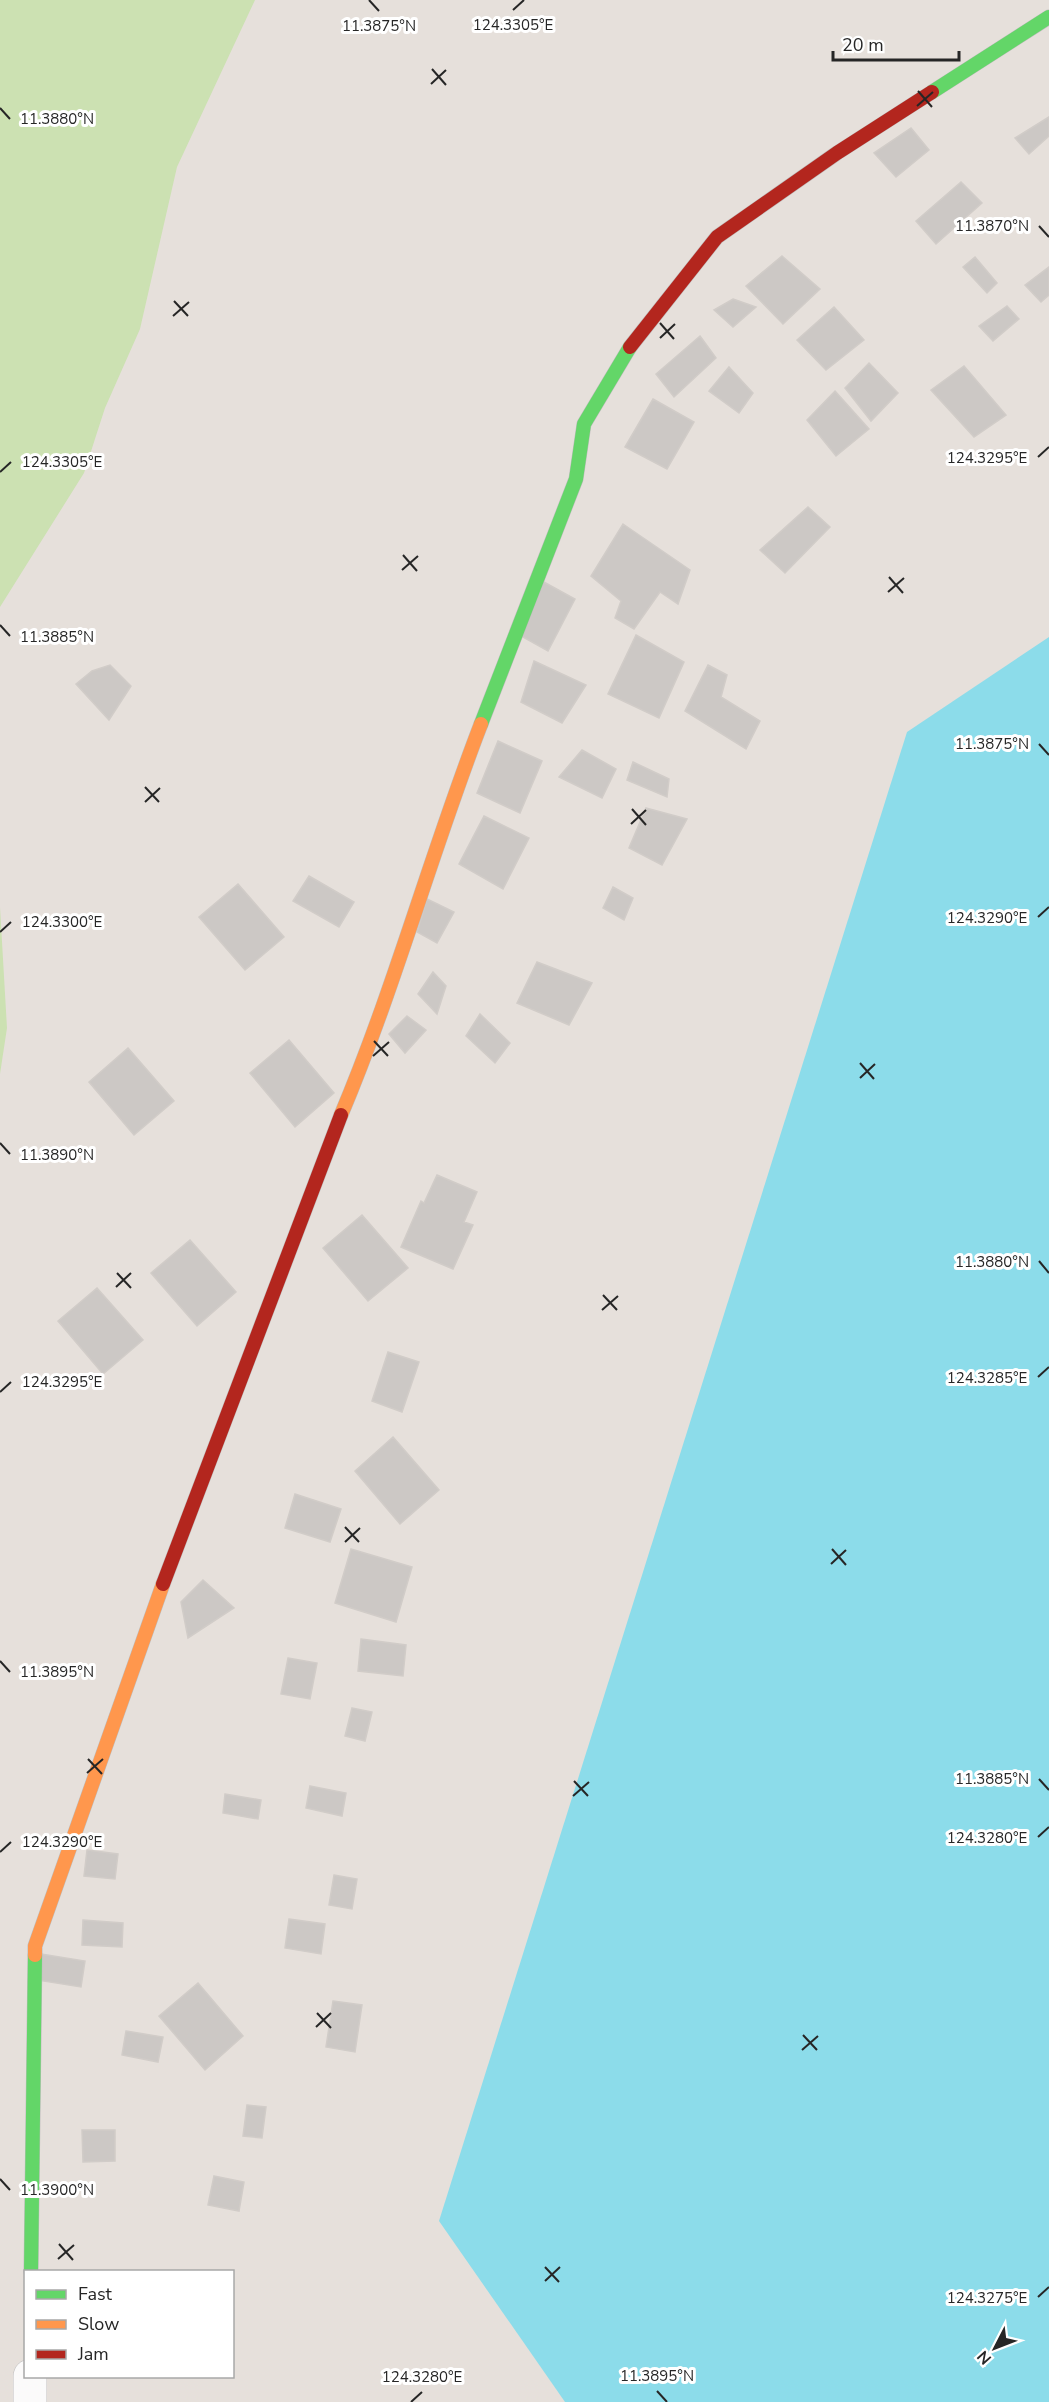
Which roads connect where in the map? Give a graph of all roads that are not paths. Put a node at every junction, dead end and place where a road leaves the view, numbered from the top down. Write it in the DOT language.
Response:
graph roads {
  1 [pos="1049,17"];
  2 [pos="31,2270"];
  3 [pos="30,2378"];
  4 [pos="30,2402"];
  1 -- 2 [label="street"];
  3 -- 4 [label="street"];
}
